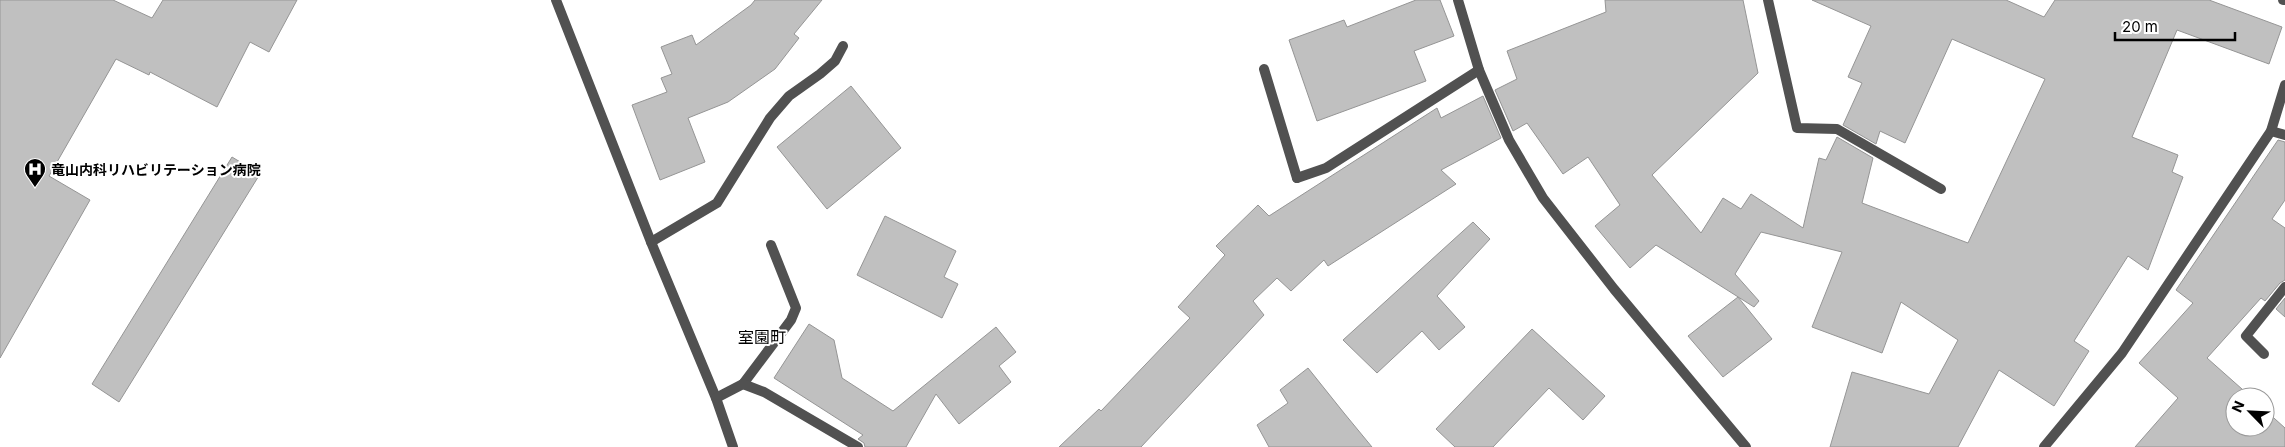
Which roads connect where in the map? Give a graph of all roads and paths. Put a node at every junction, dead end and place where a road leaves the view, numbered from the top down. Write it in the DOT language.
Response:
graph roads {
  1 [pos="556,0"];
  2 [pos="1458,0"];
  3 [pos="1768,0"];
  4 [pos="843,46"];
  5 [pos="1264,69"];
  6 [pos="1478,70"];
  7 [pos="2285,85"];
  8 [pos="2271,131"];
  9 [pos="2285,135"];
  10 [pos="1941,189"];
  11 [pos="651,242"];
  12 [pos="770,245"];
  13 [pos="2285,287"];
  14 [pos="2264,354"];
  15 [pos="743,384"];
  16 [pos="716,398"];
  17 [pos="733,447"];
  18 [pos="858,447"];
  19 [pos="1746,447"];
  20 [pos="2044,447"];
  1 -- 11 [label="street"];
  2 -- 6 [label="street"];
  3 -- 10 [label="street"];
  4 -- 11 [label="street"];
  5 -- 6 [label="street"];
  6 -- 19 [label="street"];
  7 -- 8 [label="street"];
  8 -- 9 [label="street"];
  8 -- 20 [label="street"];
  11 -- 16 [label="street"];
  12 -- 15 [label="street"];
  13 -- 14 [label="street"];
  15 -- 16 [label="street"];
  15 -- 18 [label="street"];
  16 -- 17 [label="street"];
}
